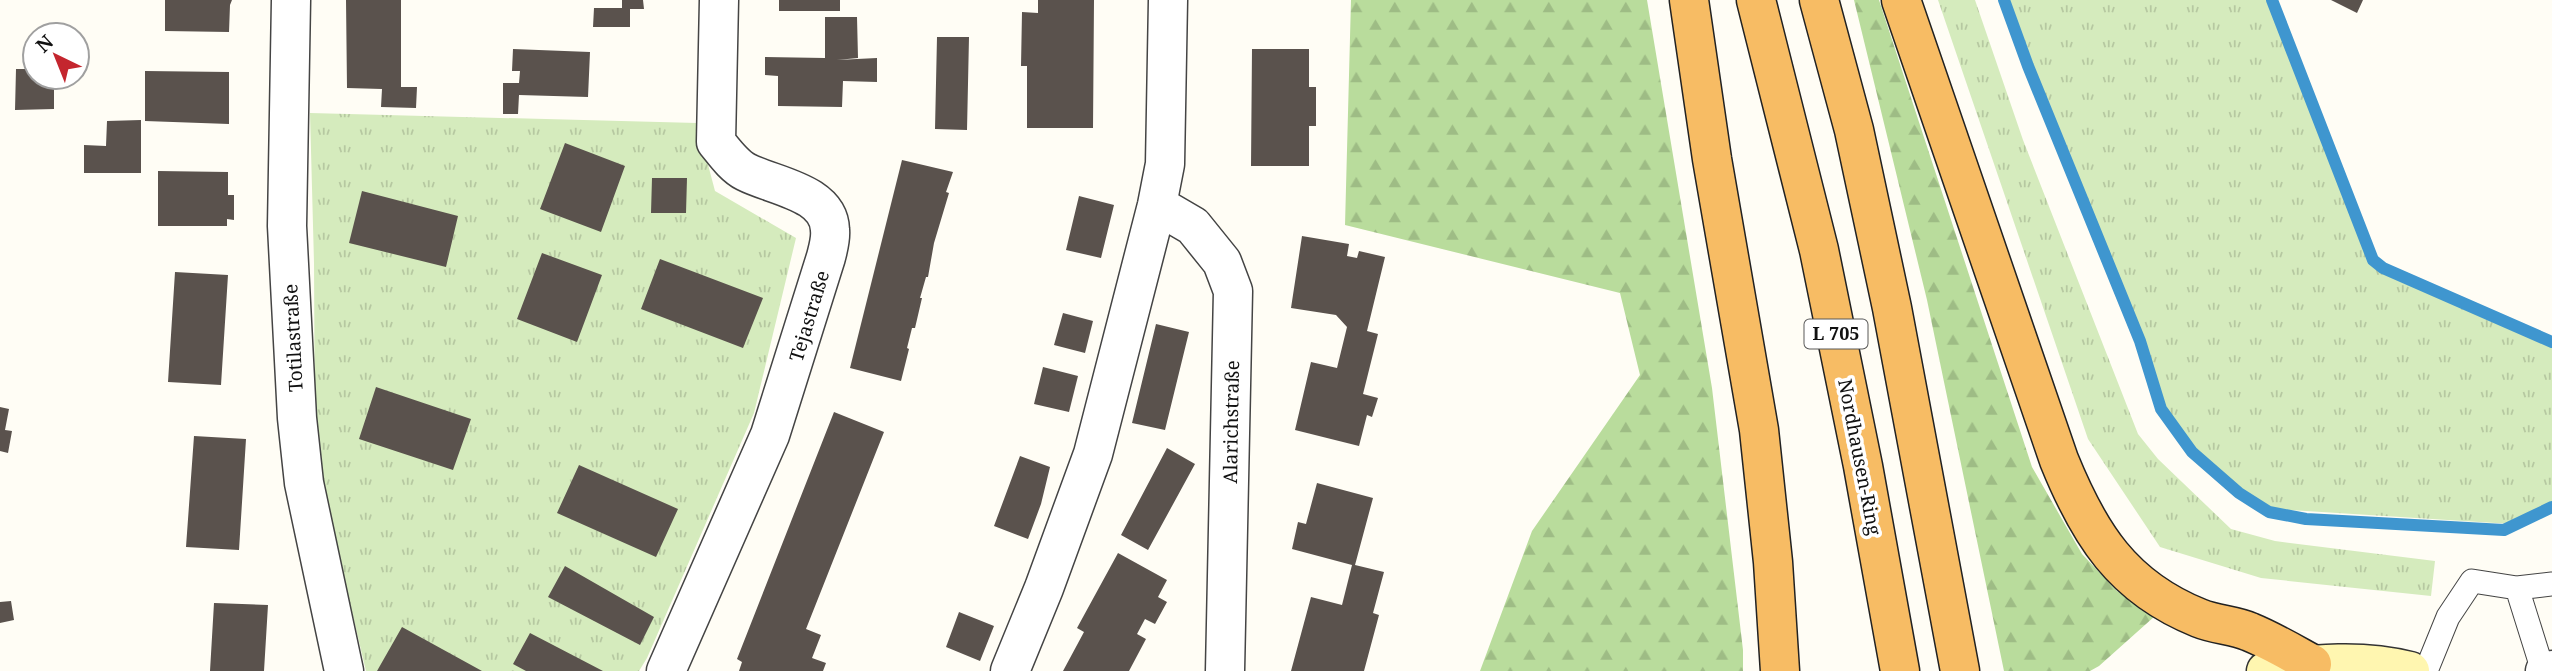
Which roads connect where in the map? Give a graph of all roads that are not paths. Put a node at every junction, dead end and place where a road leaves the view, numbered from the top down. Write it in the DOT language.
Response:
graph roads {
  1 [pos="291,0"];
  2 [pos="719,0"];
  3 [pos="1167,0"];
  4 [pos="1689,0"];
  5 [pos="1756,0"];
  6 [pos="1819,0"];
  7 [pos="1901,0"];
  8 [pos="1157,205"];
  9 [pos="2552,584"];
  10 [pos="2517,588"];
  11 [pos="2312,664"];
  12 [pos="2552,670"];
  13 [pos="344,671"];
  14 [pos="666,671"];
  15 [pos="1010,671"];
  16 [pos="1225,671"];
  17 [pos="1780,671"];
  18 [pos="1900,671"];
  19 [pos="1960,671"];
  20 [pos="2266,671"];
  21 [pos="2410,671"];
  22 [pos="2426,671"];
  23 [pos="2544,671"];
  1 -- 13 [label="street, Totilastraße"];
  2 -- 14 [label="street, Tejastraße"];
  3 -- 8 [label="street"];
  4 -- 17 [label="highway"];
  5 -- 18 [label="highway, Nordhausen-Ring / L 705"];
  6 -- 19 [label="highway, L 705"];
  7 -- 11 [label="highway"];
  8 -- 15 [label="street"];
  8 -- 16 [label="street, Alarichstraße"];
  9 -- 10 [label="lane"];
  10 -- 22 [label="lane"];
  10 -- 23 [label="lane"];
  11 -- 20 [label="main road"];
  11 -- 21 [label="main road"];
  12 -- 23 [label="street"];
}
